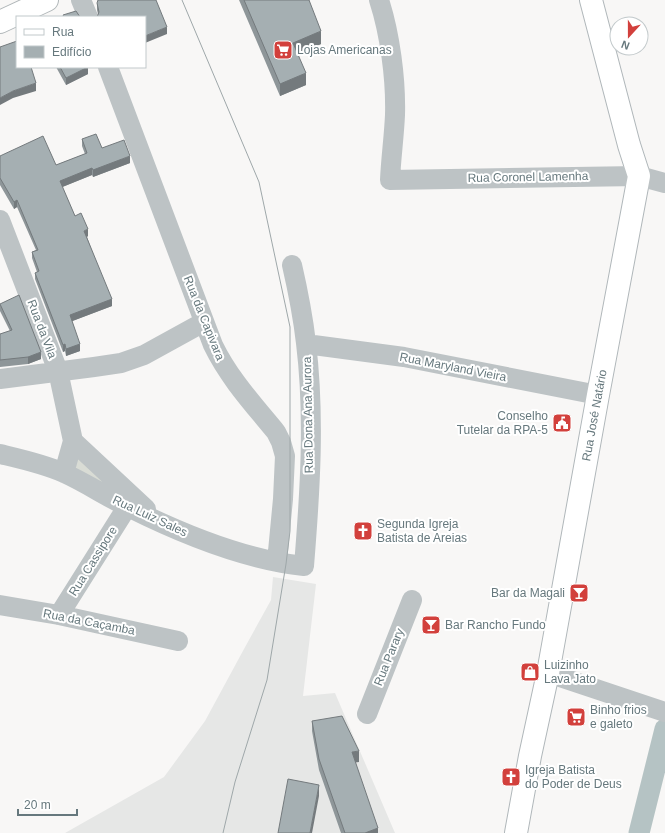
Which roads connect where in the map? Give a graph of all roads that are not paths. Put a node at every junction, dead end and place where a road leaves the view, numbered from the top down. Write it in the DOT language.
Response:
graph roads {
  1 [pos="48,0"];
  2 [pos="81,0"];
  3 [pos="379,0"];
  4 [pos="591,0"];
  5 [pos="88,16"];
  6 [pos="0,22"];
  7 [pos="108,68"];
  8 [pos="639,176"];
  9 [pos="665,183"];
  10 [pos="0,220"];
  11 [pos="292,266"];
  12 [pos="204,322"];
  13 [pos="306,344"];
  14 [pos="58,372"];
  15 [pos="0,379"];
  16 [pos="598,395"];
  17 [pos="73,441"];
  18 [pos="0,454"];
  19 [pos="64,473"];
  20 [pos="127,507"];
  21 [pos="159,522"];
  22 [pos="277,562"];
  23 [pos="304,566"];
  24 [pos="412,600"];
  25 [pos="0,605"];
  26 [pos="59,615"];
  27 [pos="178,641"];
  28 [pos="548,673"];
  29 [pos="665,712"];
  30 [pos="367,714"];
  31 [pos="516,833"];
  1 -- 6 [label="main road"];
  2 -- 5 [label="street"];
  3 -- 8 [label="street, Rua Coronel Lamenha"];
  4 -- 8 [label="main road, Rua José Natário"];
  7 -- 12 [label="street, Rua da Capivara"];
  8 -- 9 [label="street, Rua Coronel Lamenha"];
  8 -- 16 [label="main road, Rua José Natário"];
  10 -- 14 [label="street, Rua da Vila"];
  11 -- 13 [label="street, Rua Dona Ana Aurora"];
  12 -- 14 [label="street"];
  12 -- 22 [label="street, Rua da Capivara"];
  13 -- 16 [label="street, Rua Maryland Vieira"];
  13 -- 23 [label="street, Rua Dona Ana Aurora"];
  14 -- 15 [label="street"];
  14 -- 17 [label="street, Rua da Vila"];
  16 -- 28 [label="main road, Rua José Natário"];
  17 -- 19 [label="street, Rua da Vila"];
  17 -- 21 [label="street"];
  18 -- 19 [label="street, Rua Luiz Sales"];
  19 -- 20 [label="street, Rua Luiz Sales"];
  20 -- 21 [label="street, Rua Luiz Sales"];
  20 -- 26 [label="street, Rua Cassipore"];
  21 -- 22 [label="street, Rua Luiz Sales"];
  22 -- 23 [label="street, Rua Luiz Sales"];
  24 -- 30 [label="street, Rua Parary"];
  25 -- 26 [label="street, Rua da Caçamba"];
  26 -- 27 [label="street, Rua da Caçamba"];
  28 -- 29 [label="street"];
  28 -- 31 [label="main road, Rua José Natário"];
}
